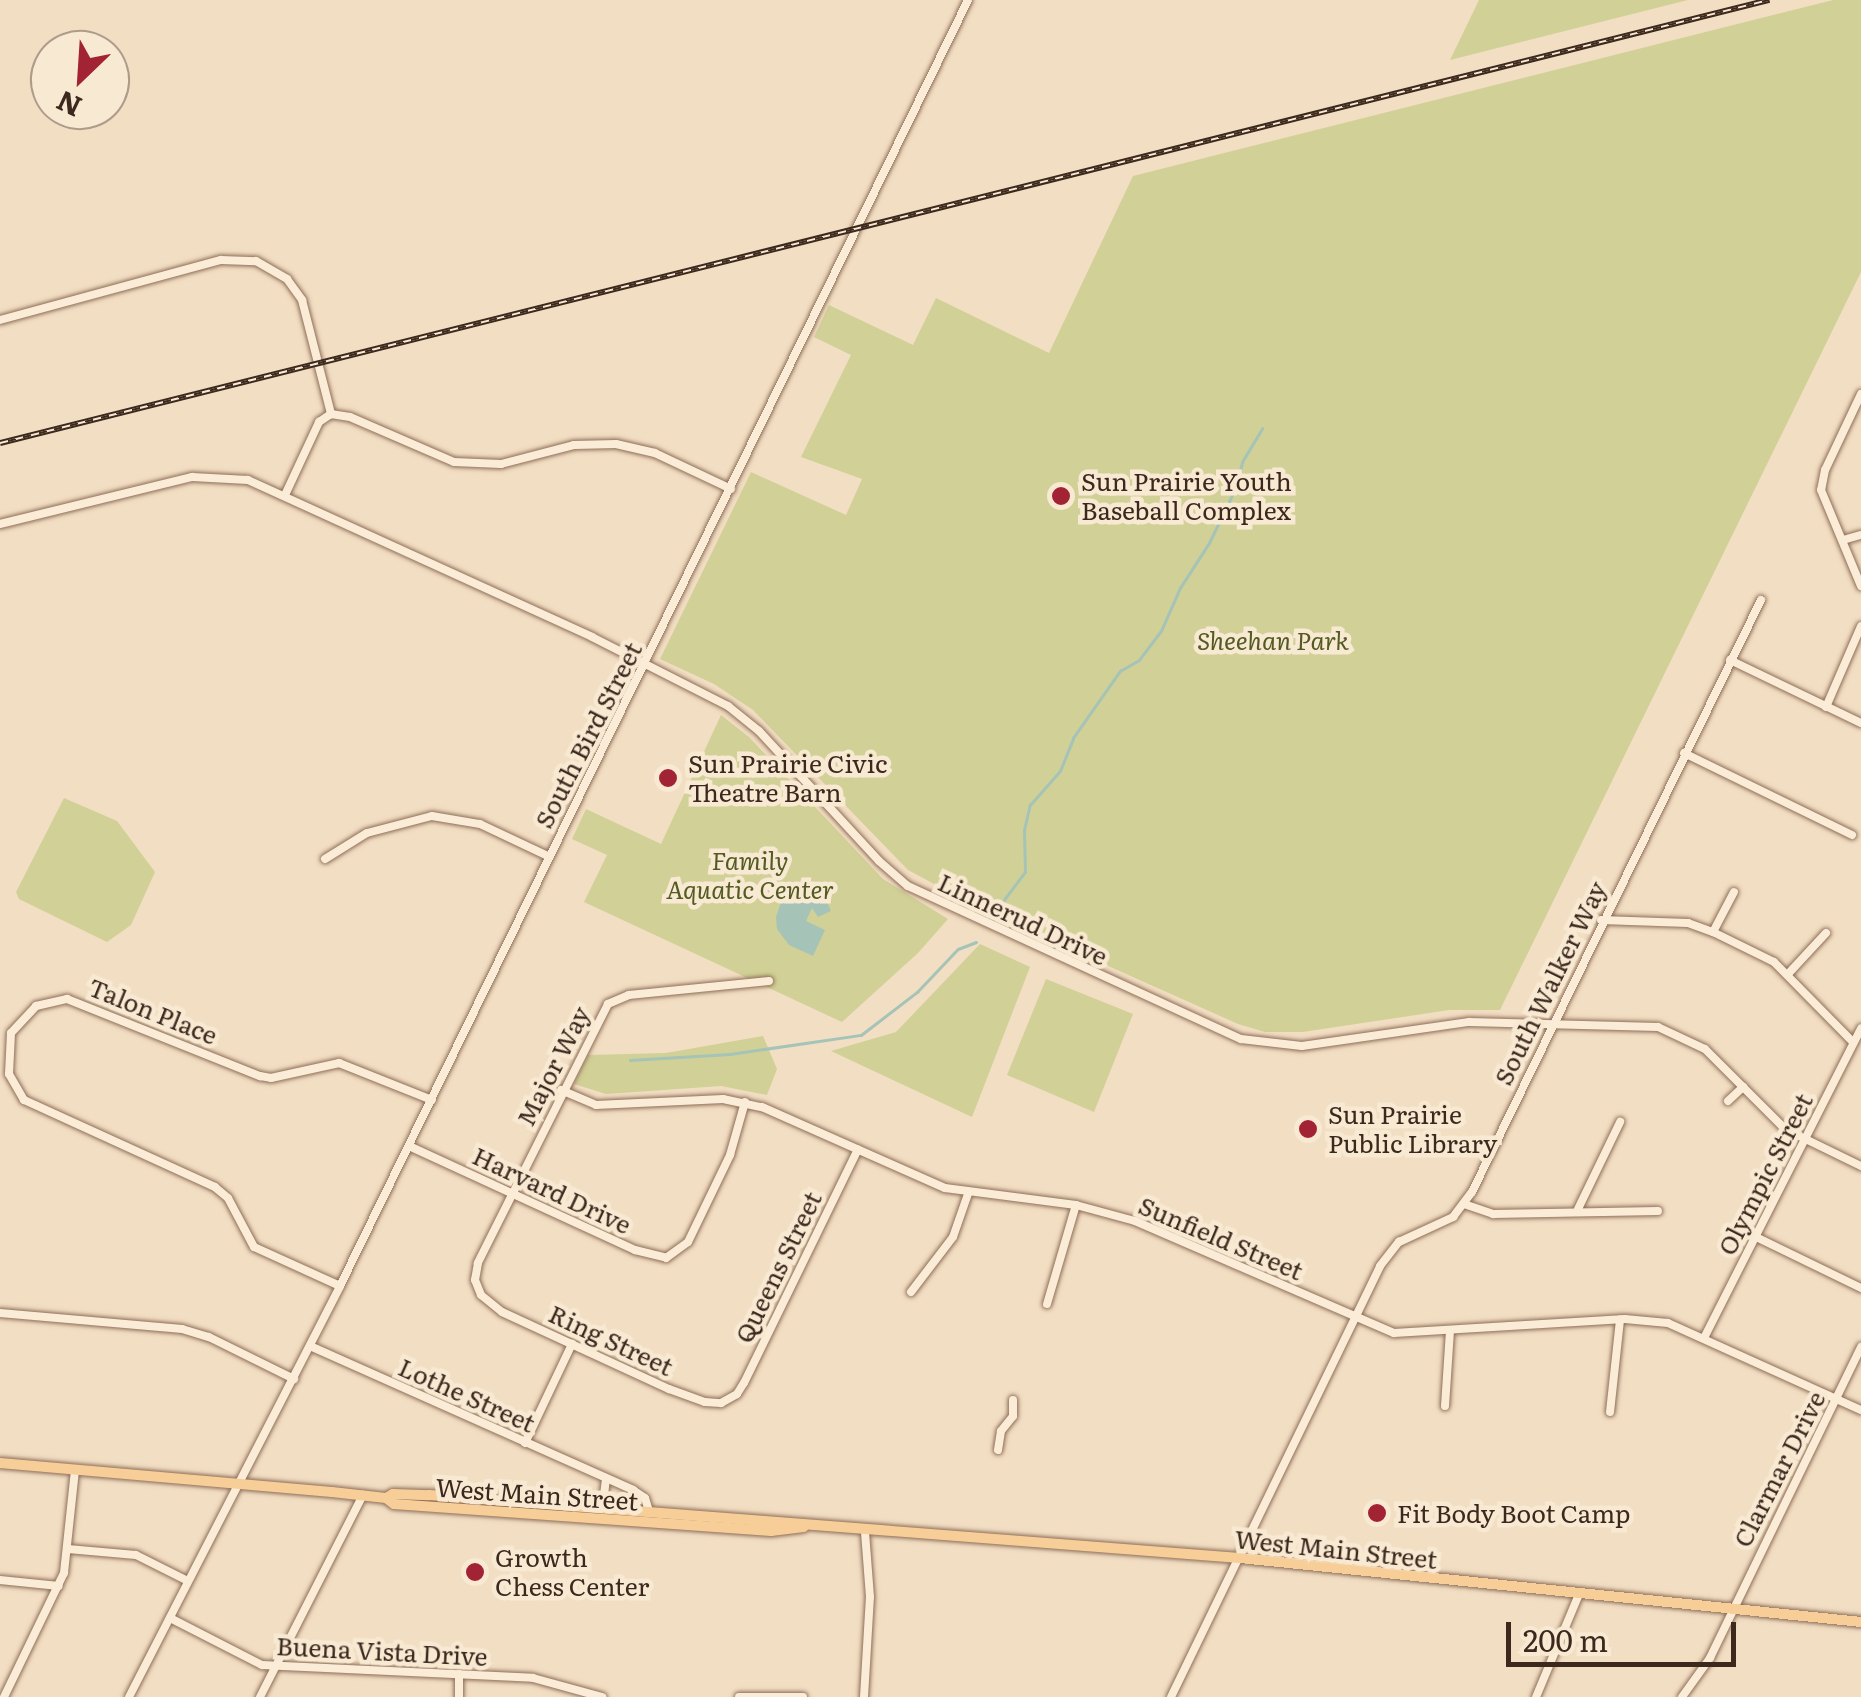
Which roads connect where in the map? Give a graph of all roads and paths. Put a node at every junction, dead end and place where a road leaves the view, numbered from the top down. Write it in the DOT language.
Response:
graph roads {
  1 [pos="968,0"];
  2 [pos="0,320"];
  3 [pos="1861,394"];
  4 [pos="331,414"];
  5 [pos="731,489"];
  6 [pos="284,495"];
  7 [pos="0,524"];
  8 [pos="1861,535"];
  9 [pos="1843,540"];
  10 [pos="1861,586"];
  11 [pos="1761,600"];
  12 [pos="1861,626"];
  13 [pos="1730,660"];
  14 [pos="645,666"];
  15 [pos="1826,707"];
  16 [pos="1861,724"];
  17 [pos="1684,754"];
  18 [pos="1852,835"];
  19 [pos="550,857"];
  20 [pos="325,858"];
  21 [pos="1734,892"];
  22 [pos="1602,920"];
  23 [pos="1713,932"];
  24 [pos="1826,934"];
  25 [pos="1788,974"];
  26 [pos="769,981"];
  27 [pos="1554,1023"];
  28 [pos="1861,1028"];
  29 [pos="1853,1042"];
  30 [pos="1743,1088"];
  31 [pos="562,1090"];
  32 [pos="432,1100"];
  33 [pos="1728,1101"];
  34 [pos="745,1102"];
  35 [pos="1620,1122"];
  36 [pos="1806,1140"];
  37 [pos="409,1146"];
  38 [pos="858,1150"];
  39 [pos="1861,1166"];
  40 [pos="512,1192"];
  41 [pos="968,1194"];
  42 [pos="1464,1204"];
  43 [pos="1076,1205"];
  44 [pos="1578,1209"];
  45 [pos="1658,1211"];
  46 [pos="1754,1236"];
  47 [pos="340,1286"];
  48 [pos="1861,1288"];
  49 [pos="911,1292"];
  50 [pos="482,1296"];
  51 [pos="1047,1304"];
  52 [pos="0,1313"];
  53 [pos="1354,1318"];
  54 [pos="1620,1320"];
  55 [pos="1450,1331"];
  56 [pos="1704,1338"];
  57 [pos="572,1344"];
  58 [pos="310,1346"];
  59 [pos="1861,1347"];
  60 [pos="294,1379"];
  61 [pos="730,1399"];
  62 [pos="1013,1400"];
  63 [pos="1836,1401"];
  64 [pos="1445,1406"];
  65 [pos="1861,1410"];
  66 [pos="1610,1412"];
  67 [pos="525,1443"];
  68 [pos="998,1450"];
  69 [pos="0,1464"];
  70 [pos="75,1470"];
  71 [pos="606,1479"];
  72 [pos="238,1486"];
  73 [pos="604,1494"];
  74 [pos="363,1495"];
  75 [pos="386,1498"];
  76 [pos="649,1511"];
  77 [pos="805,1527"];
  78 [pos="865,1532"];
  79 [pos="68,1548"];
  80 [pos="1240,1558"];
  81 [pos="0,1580"];
  82 [pos="188,1581"];
  83 [pos="59,1586"];
  84 [pos="1579,1594"];
  85 [pos="1732,1610"];
  86 [pos="170,1618"];
  87 [pos="1861,1622"];
  88 [pos="276,1666"];
  89 [pos="459,1674"];
  90 [pos="4,1697"];
  91 [pos="129,1697"];
  92 [pos="260,1697"];
  93 [pos="459,1697"];
  94 [pos="602,1697"];
  95 [pos="740,1697"];
  96 [pos="803,1697"];
  97 [pos="864,1697"];
  98 [pos="1171,1697"];
  99 [pos="1536,1697"];
  100 [pos="1682,1697"];
  1 -- 5 [label="street, South Bird Street"];
  2 -- 4 [label="street"];
  3 -- 9 [label="street"];
  4 -- 5 [label="street"];
  4 -- 6 [label="street"];
  5 -- 14 [label="street, South Bird Street"];
  6 -- 7 [label="street, Linnerud Drive"];
  6 -- 14 [label="street, Linnerud Drive"];
  8 -- 9 [label="street"];
  9 -- 10 [label="street"];
  11 -- 13 [label="street, South Walker Way"];
  12 -- 15 [label="street"];
  13 -- 15 [label="street"];
  13 -- 17 [label="street, South Walker Way"];
  14 -- 19 [label="street, South Bird Street"];
  14 -- 27 [label="street, Linnerud Drive"];
  15 -- 16 [label="street"];
  17 -- 18 [label="street"];
  17 -- 22 [label="street, South Walker Way"];
  19 -- 20 [label="street"];
  19 -- 32 [label="street, South Bird Street"];
  21 -- 23 [label="street"];
  22 -- 23 [label="street"];
  22 -- 27 [label="street, South Walker Way"];
  23 -- 25 [label="street"];
  24 -- 25 [label="street"];
  25 -- 29 [label="street"];
  26 -- 31 [label="street, Major Way"];
  27 -- 30 [label="street, Linnerud Drive"];
  27 -- 42 [label="street, South Walker Way"];
  28 -- 29 [label="street, Olympic Street"];
  29 -- 36 [label="street, Olympic Street"];
  30 -- 33 [label="street"];
  30 -- 36 [label="street, Linnerud Drive"];
  31 -- 34 [label="street, Sunfield Street"];
  31 -- 40 [label="street, Major Way"];
  32 -- 37 [label="street, South Bird Street"];
  32 -- 47 [label="street, Talon Place"];
  34 -- 38 [label="street, Sunfield Street"];
  34 -- 40 [label="street, Harvard Drive"];
  35 -- 44 [label="street"];
  36 -- 39 [label="street, Linnerud Drive"];
  36 -- 46 [label="street, Olympic Street"];
  37 -- 40 [label="street, Harvard Drive"];
  37 -- 47 [label="street, South Bird Street"];
  38 -- 41 [label="street, Sunfield Street"];
  38 -- 61 [label="street, Queens Street"];
  40 -- 50 [label="street, Major Way"];
  41 -- 43 [label="street, Sunfield Street"];
  41 -- 49 [label="street"];
  42 -- 44 [label="street"];
  42 -- 53 [label="street, South Walker Way"];
  43 -- 51 [label="street"];
  43 -- 53 [label="street, Sunfield Street"];
  44 -- 45 [label="street"];
  46 -- 48 [label="street"];
  46 -- 56 [label="street, Olympic Street"];
  47 -- 58 [label="street, South Bird Street"];
  50 -- 57 [label="street, Ring Street"];
  52 -- 60 [label="street"];
  53 -- 55 [label="street, Sunfield Street"];
  53 -- 80 [label="street, South Walker Way"];
  54 -- 55 [label="street, Sunfield Street"];
  54 -- 56 [label="street, Sunfield Street"];
  54 -- 66 [label="street"];
  55 -- 64 [label="street"];
  56 -- 63 [label="street, Sunfield Street"];
  57 -- 61 [label="street, Ring Street"];
  57 -- 67 [label="street"];
  58 -- 60 [label="street, South Bird Street"];
  58 -- 67 [label="street, Lothe Street"];
  59 -- 63 [label="street, Clarmar Drive"];
  60 -- 72 [label="street, South Bird Street"];
  62 -- 68 [label="street"];
  63 -- 65 [label="street, Sunfield Street"];
  63 -- 85 [label="street, Clarmar Drive"];
  67 -- 71 [label="street, Lothe Street"];
  69 -- 70 [label="main road, West Main Street"];
  70 -- 72 [label="main road, West Main Street"];
  70 -- 79 [label="street"];
  71 -- 73 [label="street"];
  71 -- 76 [label="street, Lothe Street"];
  72 -- 74 [label="main road, West Main Street"];
  72 -- 82 [label="street, South Bird Street"];
  74 -- 75 [label="main road, West Main Street"];
  74 -- 88 [label="street"];
  75 -- 76 [label="main road, West Main Street"];
  75 -- 77 [label="main road, West Main Street"];
  76 -- 77 [label="main road, West Main Street"];
  77 -- 78 [label="main road, West Main Street"];
  78 -- 80 [label="main road, West Main Street"];
  78 -- 97 [label="street"];
  79 -- 82 [label="street"];
  79 -- 83 [label="street"];
  80 -- 84 [label="main road, West Main Street"];
  80 -- 98 [label="street, South Walker Way"];
  81 -- 83 [label="street"];
  82 -- 86 [label="street, South Bird Street"];
  83 -- 90 [label="street"];
  84 -- 85 [label="main road, West Main Street"];
  84 -- 99 [label="street"];
  85 -- 87 [label="main road, West Main Street"];
  85 -- 100 [label="street, Clarmar Drive"];
  86 -- 88 [label="street, Buena Vista Drive"];
  86 -- 91 [label="street, South Bird Street"];
  88 -- 89 [label="street, Buena Vista Drive"];
  88 -- 92 [label="street"];
  89 -- 93 [label="street"];
  89 -- 94 [label="street, Buena Vista Drive"];
  95 -- 96 [label="street"];
}
